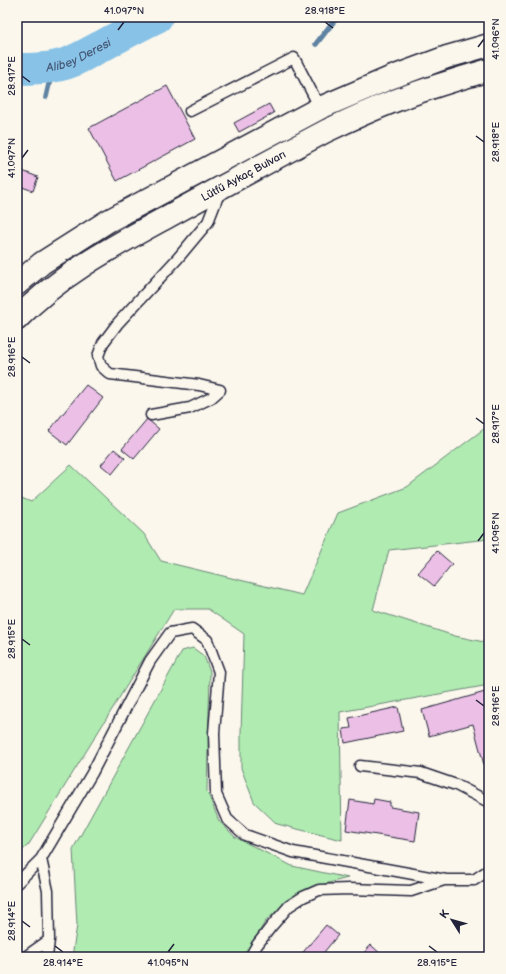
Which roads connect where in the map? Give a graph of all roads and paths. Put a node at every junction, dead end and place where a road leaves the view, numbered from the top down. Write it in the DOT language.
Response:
graph roads {
  1 [pos="489,45"];
  2 [pos="489,70"];
  3 [pos="320,108"];
  4 [pos="190,111"];
  5 [pos="222,187"];
  6 [pos="17,284"];
  7 [pos="17,319"];
  8 [pos="151,415"];
  9 [pos="360,766"];
  10 [pos="489,802"];
  11 [pos="41,859"];
  12 [pos="489,870"];
  13 [pos="446,880"];
  14 [pos="17,883"];
  15 [pos="49,940"];
  16 [pos="25,957"];
  17 [pos="47,957"];
  18 [pos="250,957"];
  1 -- 3 [label="main road"];
  2 -- 5 [label="main road, Lütfü Aykaç Bulvarı"];
  3 -- 4 [label="lane"];
  3 -- 6 [label="main road"];
  5 -- 7 [label="main road, Lütfü Aykaç Bulvarı"];
  5 -- 8 [label="lane"];
  9 -- 10 [label="lane"];
  11 -- 13 [label="lane"];
  11 -- 14 [label="lane"];
  11 -- 15 [label="lane"];
  12 -- 13 [label="lane"];
  13 -- 18 [label="lane"];
  15 -- 16 [label="lane"];
  15 -- 17 [label="lane"];
}
